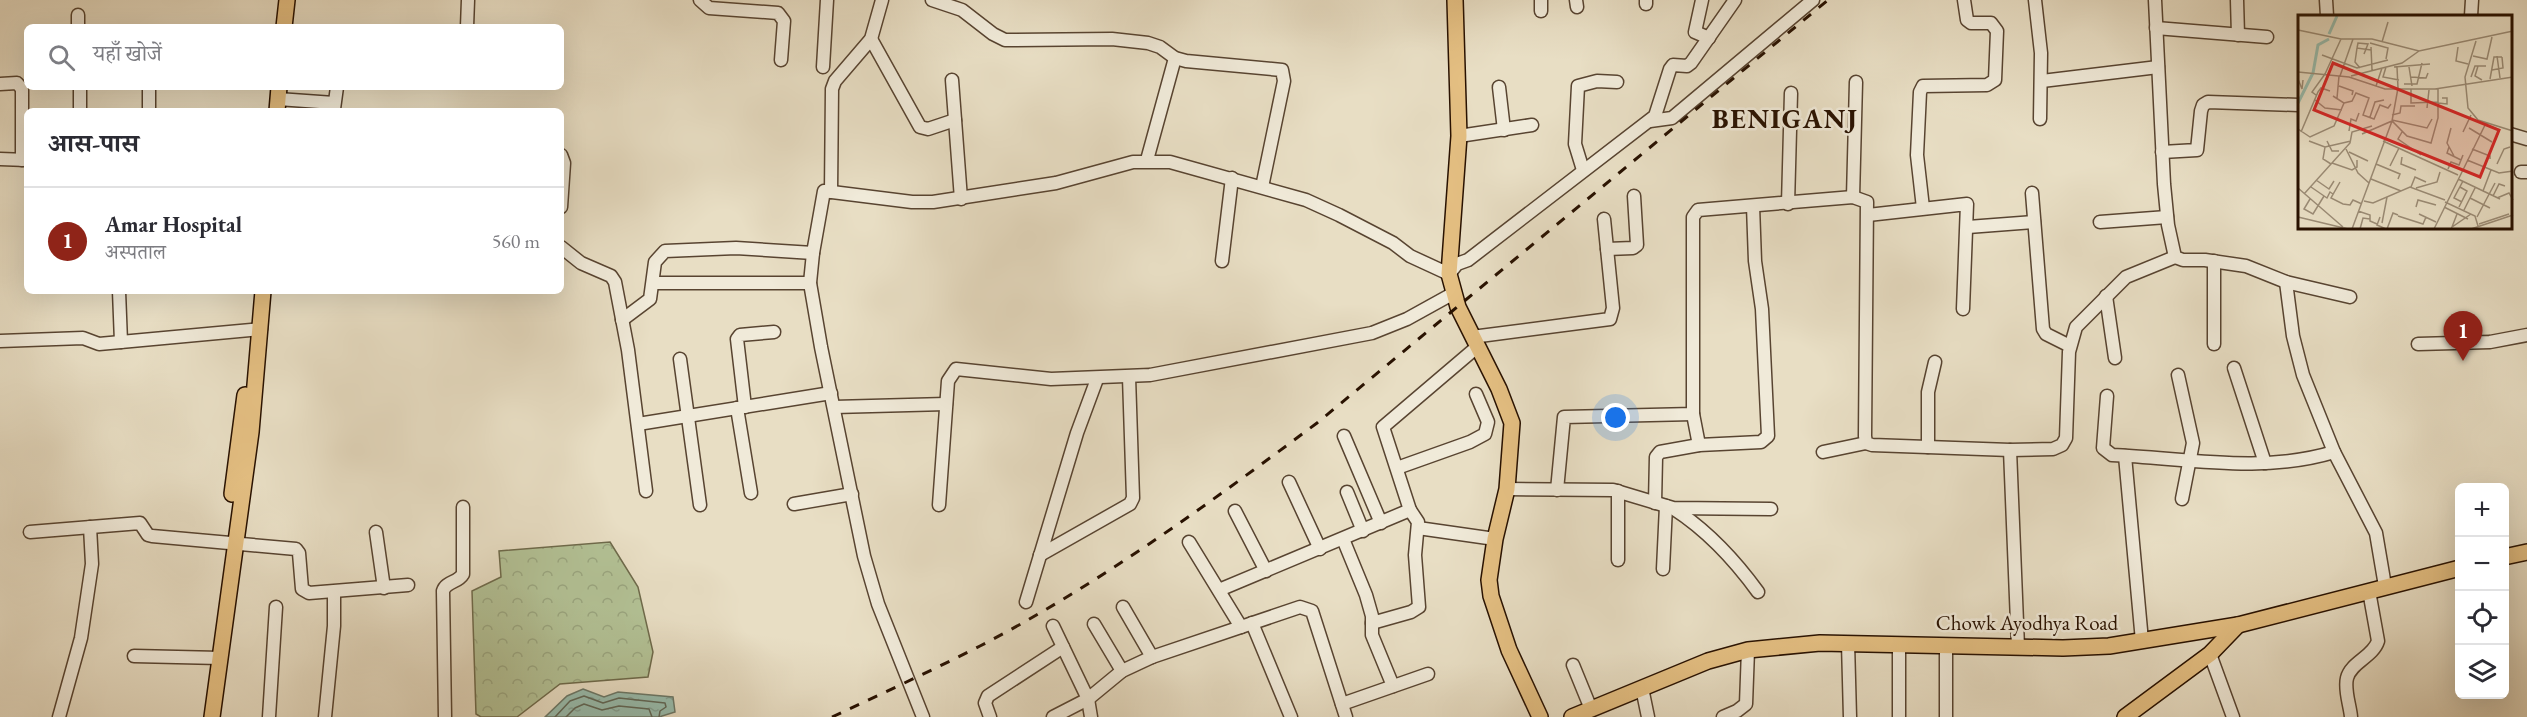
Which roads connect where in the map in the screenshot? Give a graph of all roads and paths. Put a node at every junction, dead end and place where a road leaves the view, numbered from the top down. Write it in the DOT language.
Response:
graph roads {
  1 [pos="277,0"];
  2 [pos="287,0"];
  3 [pos="468,0"];
  4 [pos="700,0"];
  5 [pos="827,0"];
  6 [pos="882,0"];
  7 [pos="932,0"];
  8 [pos="1455,0"];
  9 [pos="1702,0"];
  10 [pos="1735,0"];
  11 [pos="1813,0"];
  12 [pos="1964,0"];
  13 [pos="2035,0"];
  14 [pos="2155,0"];
  15 [pos="2237,0"];
  16 [pos="2326,0"];
  17 [pos="2472,0"];
  18 [pos="2327,15"];
  19 [pos="2471,15"];
  20 [pos="274,24"];
  21 [pos="284,24"];
  22 [pos="467,24"];
  23 [pos="2156,28"];
  24 [pos="2238,35"];
  25 [pos="1709,38"];
  26 [pos="2267,38"];
  27 [pos="871,39"];
  28 [pos="1175,58"];
  29 [pos="781,60"];
  30 [pos="823,67"];
  31 [pos="2158,67"];
  32 [pos="952,81"];
  33 [pos="2042,81"];
  34 [pos="1617,82"];
  35 [pos="1856,82"];
  36 [pos="0,84"];
  37 [pos="1499,87"];
  38 [pos="80,90"];
  39 [pos="149,90"];
  40 [pos="337,90"];
  41 [pos="1791,93"];
  42 [pos="274,99"];
  43 [pos="2298,105"];
  44 [pos="334,107"];
  45 [pos="80,108"];
  46 [pos="149,108"];
  47 [pos="2040,119"];
  48 [pos="956,120"];
  49 [pos="1650,121"];
  50 [pos="1532,125"];
  51 [pos="1503,130"];
  52 [pos="2512,134"];
  53 [pos="24,136"];
  54 [pos="1459,136"];
  55 [pos="2527,139"];
  56 [pos="2162,152"];
  57 [pos="0,159"];
  58 [pos="24,160"];
  59 [pos="1147,160"];
  60 [pos="1583,170"];
  61 [pos="1232,177"];
  62 [pos="1262,187"];
  63 [pos="831,192"];
  64 [pos="2032,193"];
  65 [pos="1634,196"];
  66 [pos="1853,196"];
  67 [pos="961,199"];
  68 [pos="1788,204"];
  69 [pos="1753,206"];
  70 [pos="1923,208"];
  71 [pos="1868,215"];
  72 [pos="2167,217"];
  73 [pos="1604,219"];
  74 [pos="2034,222"];
  75 [pos="2100,222"];
  76 [pos="1968,227"];
  77 [pos="564,249"];
  78 [pos="1607,249"];
  79 [pos="813,253"];
  80 [pos="2175,257"];
  81 [pos="1222,261"];
  82 [pos="2214,261"];
  83 [pos="1449,274"];
  84 [pos="2286,282"];
  85 [pos="653,283"];
  86 [pos="810,284"];
  87 [pos="1454,293"];
  88 [pos="119,294"];
  89 [pos="253,294"];
  90 [pos="262,294"];
  91 [pos="2106,296"];
  92 [pos="2350,297"];
  93 [pos="1963,309"];
  94 [pos="622,320"];
  95 [pos="256,329"];
  96 [pos="774,332"];
  97 [pos="2527,335"];
  98 [pos="0,341"];
  99 [pos="121,342"];
  100 [pos="1474,342"];
  101 [pos="2214,344"];
  102 [pos="2418,344"];
  103 [pos="2070,346"];
  104 [pos="2115,358"];
  105 [pos="680,359"];
  106 [pos="1935,362"];
  107 [pos="2234,368"];
  108 [pos="2178,375"];
  109 [pos="1130,377"];
  110 [pos="1097,379"];
  111 [pos="831,393"];
  112 [pos="1476,394"];
  113 [pos="2108,396"];
  114 [pos="946,404"];
  115 [pos="834,407"];
  116 [pos="741,408"];
  117 [pos="1693,414"];
  118 [pos="689,416"];
  119 [pos="638,424"];
  120 [pos="1344,436"];
  121 [pos="1866,443"];
  122 [pos="1699,445"];
  123 [pos="1928,447"];
  124 [pos="2010,450"];
  125 [pos="1823,452"];
  126 [pos="2334,452"];
  127 [pos="2125,456"];
  128 [pos="2192,460"];
  129 [pos="2265,463"];
  130 [pos="1397,468"];
  131 [pos="1289,482"];
  132 [pos="1507,489"];
  133 [pos="1557,490"];
  134 [pos="646,491"];
  135 [pos="1618,491"];
  136 [pos="1347,492"];
  137 [pos="751,493"];
  138 [pos="852,494"];
  139 [pos="2182,499"];
  140 [pos="794,504"];
  141 [pos="939,505"];
  142 [pos="700,506"];
  143 [pos="1665,506"];
  144 [pos="463,507"];
  145 [pos="1771,509"];
  146 [pos="1410,510"];
  147 [pos="1235,511"];
  148 [pos="1381,523"];
  149 [pos="90,527"];
  150 [pos="1418,528"];
  151 [pos="1363,531"];
  152 [pos="30,532"];
  153 [pos="376,532"];
  154 [pos="1343,539"];
  155 [pos="1495,539"];
  156 [pos="231,542"];
  157 [pos="1189,542"];
  158 [pos="1320,549"];
  159 [pos="2527,552"];
  160 [pos="1040,555"];
  161 [pos="2509,556"];
  162 [pos="1618,560"];
  163 [pos="1663,569"];
  164 [pos="2455,569"];
  165 [pos="1266,571"];
  166 [pos="408,585"];
  167 [pos="2385,586"];
  168 [pos="384,588"];
  169 [pos="1219,590"];
  170 [pos="2369,591"];
  171 [pos="334,592"];
  172 [pos="1758,592"];
  173 [pos="1026,602"];
  174 [pos="276,607"];
  175 [pos="1123,607"];
  176 [pos="1371,623"];
  177 [pos="1094,624"];
  178 [pos="1246,625"];
  179 [pos="2238,625"];
  180 [pos="1053,626"];
  181 [pos="2142,641"];
  182 [pos="1848,643"];
  183 [pos="1899,644"];
  184 [pos="1946,645"];
  185 [pos="1063,647"];
  186 [pos="2018,647"];
  187 [pos="1748,650"];
  188 [pos="2210,654"];
  189 [pos="134,656"];
  190 [pos="1152,657"];
  191 [pos="216,658"];
  192 [pos="1573,665"];
  193 [pos="1122,671"];
  194 [pos="1428,674"];
  195 [pos="1393,686"];
  196 [pos="1636,691"];
  197 [pos="1088,699"];
  198 [pos="1342,704"];
  199 [pos="1591,709"];
  200 [pos="58,717"];
  201 [pos="205,717"];
  202 [pos="212,717"];
  203 [pos="269,717"];
  204 [pos="325,717"];
  205 [pos="445,717"];
  206 [pos="923,717"];
  207 [pos="990,717"];
  208 [pos="1053,717"];
  209 [pos="1091,717"];
  210 [pos="1292,717"];
  211 [pos="1346,717"];
  212 [pos="1540,717"];
  213 [pos="1572,717"];
  214 [pos="1648,717"];
  215 [pos="1723,717"];
  216 [pos="1850,717"];
  217 [pos="1899,717"];
  218 [pos="1947,717"];
  219 [pos="2126,717"];
  220 [pos="2233,717"];
  221 [pos="2351,717"];
  1 -- 20 [label="main road"];
  2 -- 21 [label="main road"];
  3 -- 22 [label="street"];
  4 -- 29 [label="street"];
  5 -- 30 [label="street"];
  6 -- 27 [label="street"];
  7 -- 28 [label="street"];
  8 -- 54 [label="main road"];
  9 -- 25 [label="street"];
  10 -- 25 [label="street"];
  11 -- 49 [label="street"];
  12 -- 70 [label="street"];
  13 -- 33 [label="street"];
  14 -- 23 [label="street"];
  15 -- 24 [label="street"];
  16 -- 18 [label="street"];
  17 -- 19 [label="street"];
  23 -- 24 [label="street"];
  23 -- 31 [label="street"];
  24 -- 26 [label="street"];
  25 -- 49 [label="street"];
  27 -- 48 [label="street"];
  27 -- 63 [label="street"];
  28 -- 59 [label="street"];
  28 -- 62 [label="street"];
  31 -- 33 [label="street"];
  31 -- 56 [label="street"];
  32 -- 48 [label="street"];
  33 -- 47 [label="street"];
  34 -- 60 [label="street"];
  35 -- 66 [label="street"];
  36 -- 53 [label="street"];
  37 -- 51 [label="street"];
  38 -- 45 [label="street"];
  39 -- 46 [label="street"];
  40 -- 44 [label="street"];
  41 -- 68 [label="street"];
  42 -- 44 [label="street"];
  43 -- 56 [label="street"];
  48 -- 67 [label="street"];
  49 -- 60 [label="street"];
  50 -- 51 [label="street"];
  51 -- 54 [label="street"];
  52 -- 55 [label="street"];
  54 -- 83 [label="main road"];
  56 -- 72 [label="street"];
  57 -- 58 [label="street"];
  59 -- 61 [label="street"];
  59 -- 67 [label="street"];
  60 -- 83 [label="street"];
  61 -- 62 [label="street"];
  61 -- 81 [label="street"];
  62 -- 83 [label="street"];
  63 -- 67 [label="street"];
  63 -- 79 [label="street"];
  64 -- 74 [label="street"];
  65 -- 78 [label="street"];
  66 -- 68 [label="street"];
  66 -- 71 [label="street"];
  68 -- 69 [label="street"];
  69 -- 117 [label="street"];
  69 -- 122 [label="street"];
  70 -- 71 [label="street"];
  70 -- 76 [label="street"];
  71 -- 121 [label="street"];
  72 -- 75 [label="street"];
  72 -- 80 [label="street"];
  73 -- 78 [label="street"];
  74 -- 76 [label="street"];
  74 -- 103 [label="street"];
  76 -- 93 [label="street"];
  77 -- 94 [label="street"];
  78 -- 100 [label="street"];
  79 -- 85 [label="street"];
  79 -- 86 [label="street"];
  80 -- 82 [label="street"];
  80 -- 91 [label="street"];
  82 -- 84 [label="street"];
  82 -- 101 [label="street"];
  83 -- 87 [label="main road"];
  84 -- 92 [label="street"];
  84 -- 126 [label="street"];
  85 -- 86 [label="street"];
  85 -- 94 [label="street"];
  86 -- 111 [label="street"];
  87 -- 100 [label="main road"];
  87 -- 109 [label="street"];
  88 -- 99 [label="street"];
  89 -- 95 [label="main road"];
  90 -- 95 [label="main road"];
  91 -- 103 [label="street"];
  91 -- 104 [label="street"];
  94 -- 119 [label="street"];
  95 -- 99 [label="street"];
  95 -- 156 [label="main road"];
  96 -- 116 [label="street"];
  97 -- 102 [label="street"];
  98 -- 99 [label="street"];
  100 -- 130 [label="street"];
  100 -- 132 [label="main road"];
  103 -- 124 [label="street"];
  105 -- 118 [label="street"];
  106 -- 123 [label="street"];
  107 -- 129 [label="street"];
  108 -- 128 [label="street"];
  109 -- 110 [label="street"];
  109 -- 160 [label="street"];
  110 -- 114 [label="street"];
  110 -- 160 [label="street"];
  111 -- 115 [label="street"];
  111 -- 116 [label="street"];
  112 -- 130 [label="street"];
  113 -- 127 [label="street"];
  114 -- 115 [label="street"];
  114 -- 141 [label="street"];
  115 -- 138 [label="street"];
  116 -- 118 [label="street"];
  116 -- 137 [label="street"];
  117 -- 122 [label="street"];
  117 -- 133 [label="street"];
  118 -- 119 [label="street"];
  118 -- 142 [label="street"];
  119 -- 134 [label="street"];
  120 -- 148 [label="street"];
  121 -- 123 [label="street"];
  121 -- 125 [label="street"];
  122 -- 143 [label="street"];
  123 -- 124 [label="street"];
  124 -- 186 [label="street"];
  126 -- 129 [label="street"];
  126 -- 167 [label="street"];
  127 -- 128 [label="street"];
  127 -- 181 [label="street"];
  128 -- 129 [label="street"];
  128 -- 139 [label="street"];
  130 -- 146 [label="street"];
  131 -- 158 [label="street"];
  132 -- 133 [label="street"];
  132 -- 155 [label="main road"];
  133 -- 135 [label="street"];
  135 -- 143 [label="street"];
  135 -- 162 [label="street"];
  136 -- 151 [label="street"];
  138 -- 140 [label="street"];
  138 -- 206 [label="street"];
  143 -- 145 [label="street"];
  143 -- 163 [label="street"];
  143 -- 172 [label="street"];
  144 -- 205 [label="street"];
  146 -- 148 [label="street"];
  146 -- 150 [label="street"];
  147 -- 165 [label="street"];
  148 -- 151 [label="street"];
  149 -- 152 [label="street"];
  149 -- 156 [label="street"];
  149 -- 200 [label="street"];
  150 -- 155 [label="street"];
  150 -- 176 [label="street"];
  151 -- 154 [label="street"];
  153 -- 168 [label="street"];
  154 -- 158 [label="street"];
  154 -- 176 [label="street"];
  155 -- 212 [label="main road"];
  156 -- 171 [label="street"];
  156 -- 191 [label="main road"];
  157 -- 169 [label="street"];
  158 -- 165 [label="street"];
  159 -- 161 [label="main road"];
  160 -- 173 [label="street"];
  164 -- 167 [label="main road, Chowk Ayodhya Road"];
  165 -- 169 [label="street"];
  166 -- 168 [label="street"];
  167 -- 170 [label="main road, Chowk Ayodhya Road"];
  168 -- 171 [label="street"];
  169 -- 178 [label="street"];
  170 -- 179 [label="main road, Chowk Ayodhya Road"];
  170 -- 221 [label="street"];
  171 -- 204 [label="street"];
  174 -- 203 [label="street"];
  175 -- 190 [label="street"];
  176 -- 195 [label="street"];
  177 -- 193 [label="street"];
  178 -- 190 [label="street"];
  178 -- 198 [label="street"];
  178 -- 210 [label="street"];
  179 -- 181 [label="main road, Chowk Ayodhya Road"];
  179 -- 188 [label="main road"];
  180 -- 185 [label="street"];
  181 -- 186 [label="main road, Chowk Ayodhya Road"];
  182 -- 183 [label="main road, Chowk Ayodhya Road"];
  182 -- 187 [label="main road, Chowk Ayodhya Road"];
  182 -- 216 [label="street"];
  183 -- 184 [label="main road, Chowk Ayodhya Road"];
  183 -- 217 [label="street"];
  184 -- 186 [label="main road, Chowk Ayodhya Road"];
  184 -- 218 [label="street"];
  185 -- 197 [label="street"];
  185 -- 207 [label="street"];
  187 -- 196 [label="main road, Chowk Ayodhya Road"];
  187 -- 215 [label="street"];
  188 -- 219 [label="main road"];
  188 -- 220 [label="street"];
  189 -- 191 [label="street"];
  190 -- 193 [label="street"];
  191 -- 201 [label="main road"];
  191 -- 202 [label="main road"];
  192 -- 199 [label="street"];
  193 -- 197 [label="street"];
  194 -- 195 [label="street"];
  195 -- 198 [label="street"];
  196 -- 199 [label="main road, Chowk Ayodhya Road"];
  196 -- 214 [label="street"];
  197 -- 208 [label="street"];
  197 -- 209 [label="street"];
  198 -- 211 [label="street"];
  199 -- 213 [label="main road, Chowk Ayodhya Road"];
}
